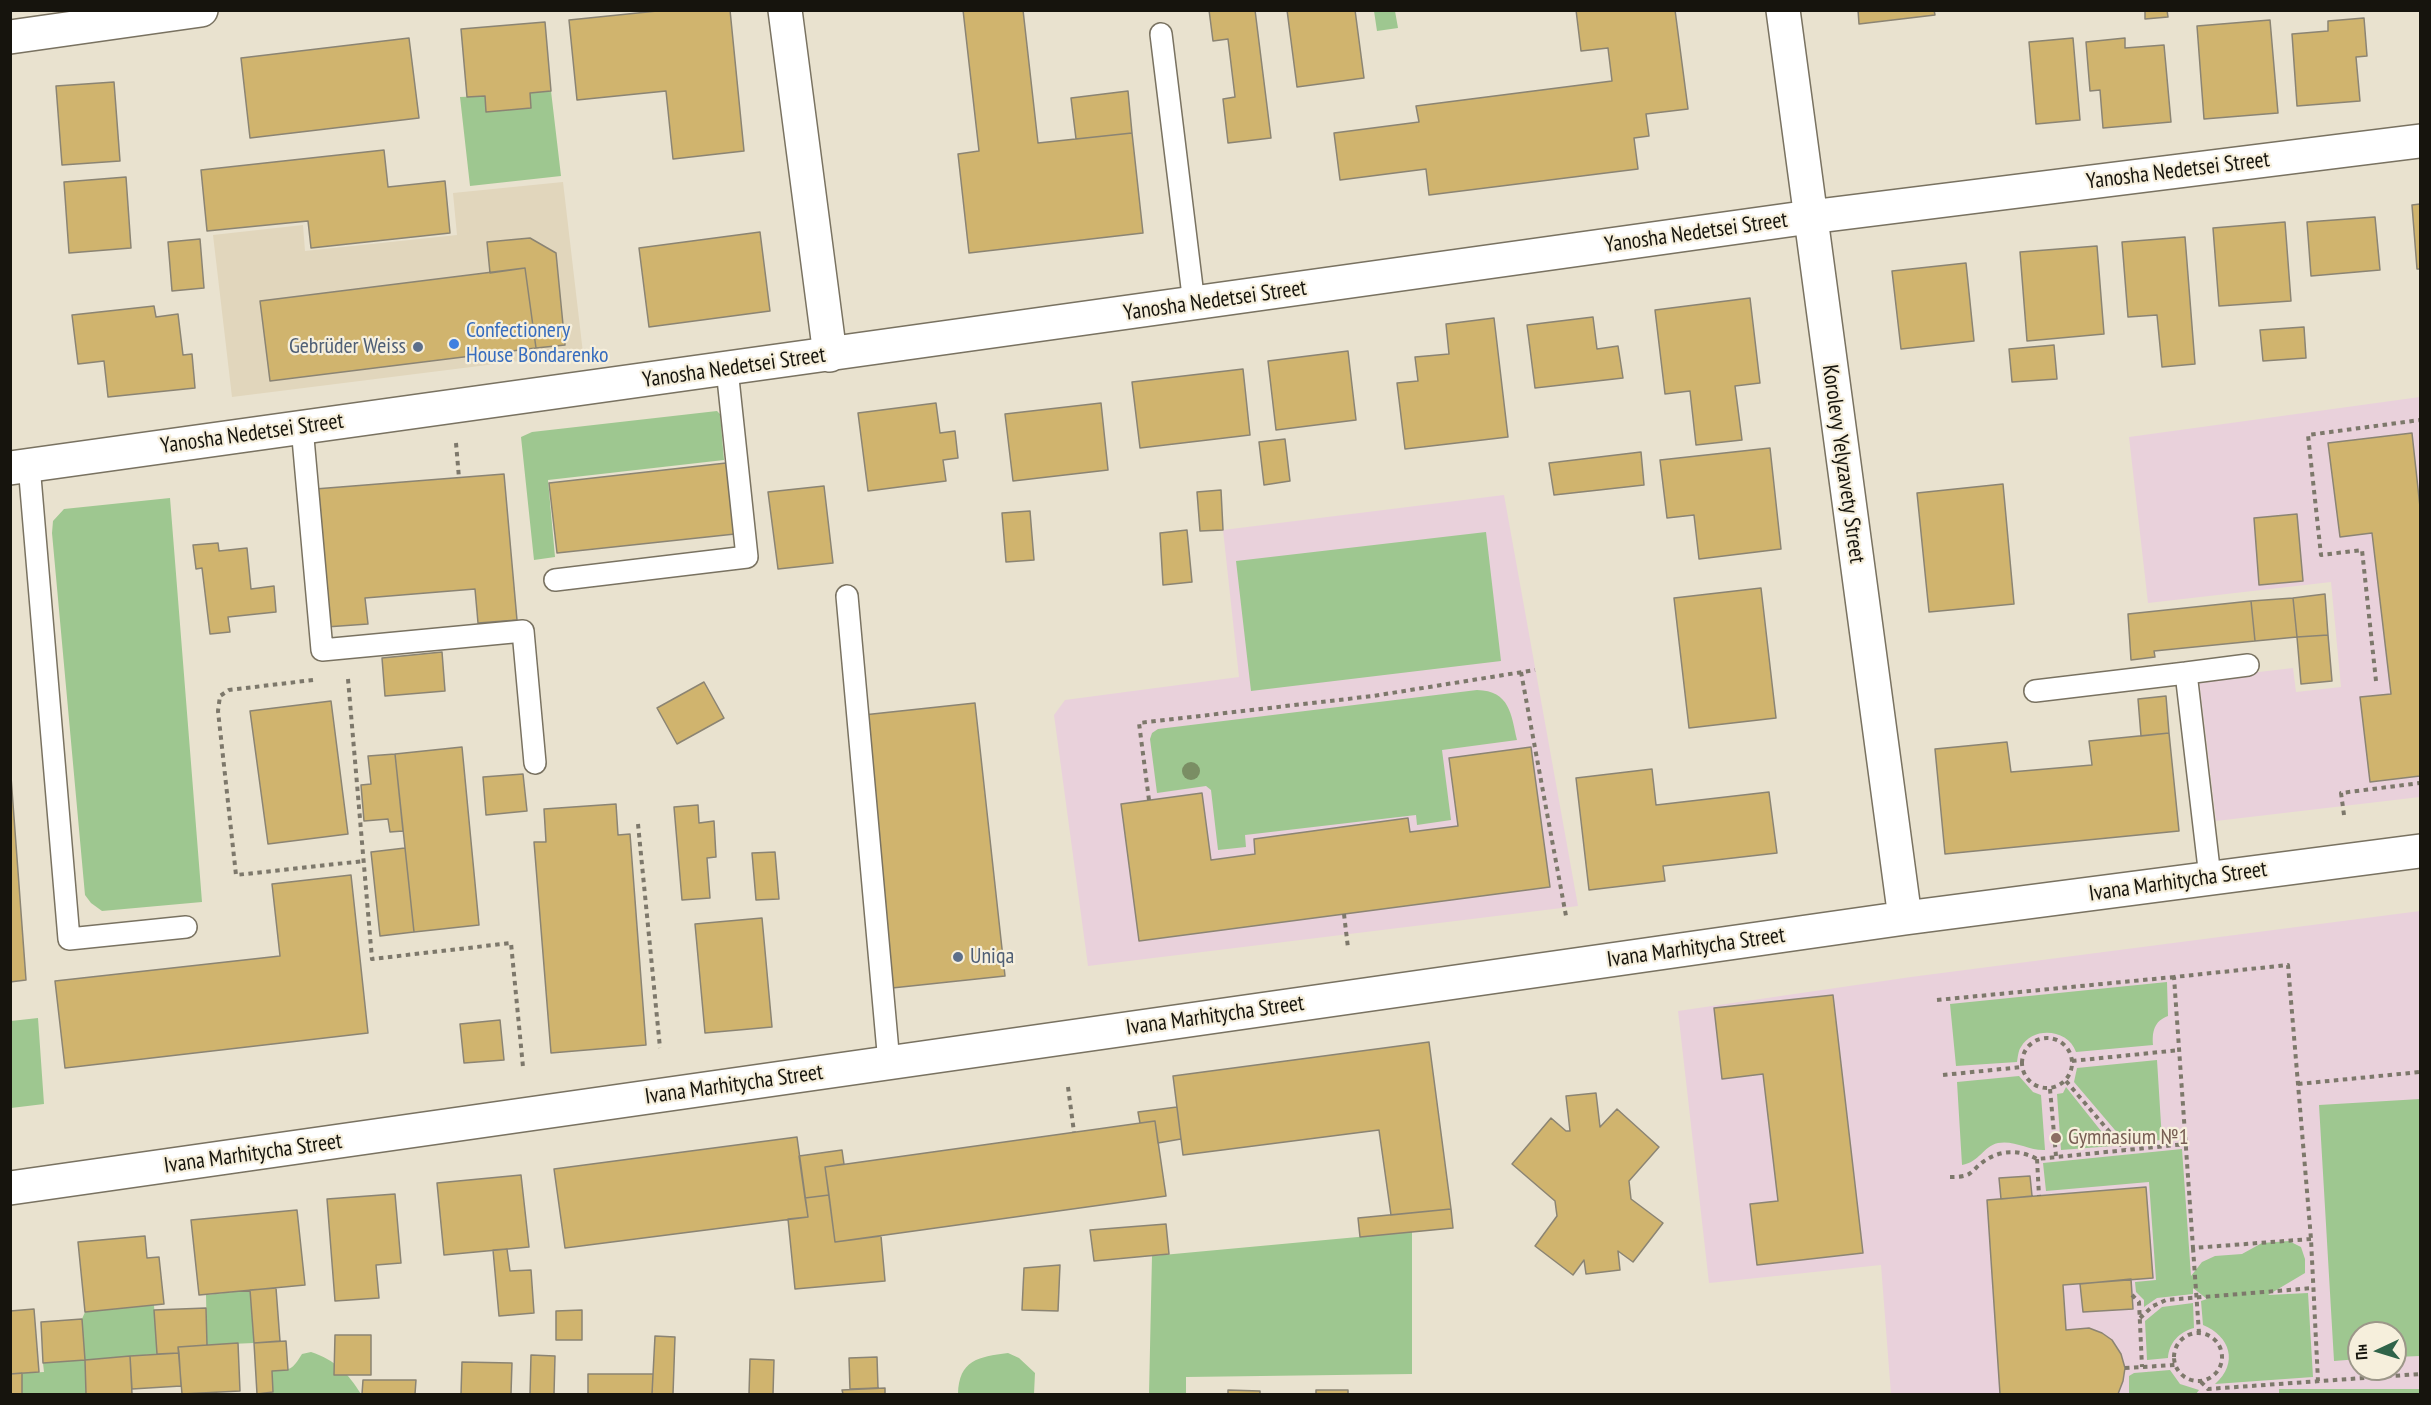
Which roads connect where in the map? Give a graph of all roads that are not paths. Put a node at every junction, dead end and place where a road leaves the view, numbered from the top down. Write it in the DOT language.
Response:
graph roads {
  1 [pos="201,10"];
  2 [pos="785,10"];
  3 [pos="1783,10"];
  4 [pos="1161,34"];
  5 [pos="10,37"];
  6 [pos="2421,141"];
  7 [pos="1810,217"];
  8 [pos="1194,304"];
  9 [pos="830,355"];
  10 [pos="727,369"];
  11 [pos="302,427"];
  12 [pos="20,466"];
  13 [pos="555,580"];
  14 [pos="847,596"];
  15 [pos="2248,664"];
  16 [pos="2186,673"];
  17 [pos="2035,691"];
  18 [pos="535,763"];
  19 [pos="2421,851"];
  20 [pos="2210,877"];
  21 [pos="1905,918"];
  22 [pos="186,927"];
  23 [pos="889,1063"];
  24 [pos="10,1188"];
  1 -- 5 [label="street"];
  2 -- 9 [label="street"];
  3 -- 7 [label="street, Korolevy Yelyzavety Street"];
  4 -- 8 [label="lane"];
  6 -- 7 [label="street, Yanosha Nedetsei Street"];
  7 -- 8 [label="street, Yanosha Nedetsei Street"];
  7 -- 21 [label="street, Korolevy Yelyzavety Street"];
  8 -- 9 [label="street, Yanosha Nedetsei Street"];
  9 -- 10 [label="street, Yanosha Nedetsei Street"];
  10 -- 11 [label="street, Yanosha Nedetsei Street"];
  10 -- 13 [label="lane"];
  11 -- 12 [label="street, Yanosha Nedetsei Street"];
  11 -- 18 [label="lane"];
  12 -- 22 [label="lane"];
  14 -- 23 [label="lane"];
  15 -- 16 [label="lane"];
  16 -- 17 [label="lane"];
  16 -- 20 [label="lane"];
  19 -- 20 [label="street, Ivana Marhitycha Street"];
  20 -- 21 [label="street, Ivana Marhitycha Street"];
  21 -- 23 [label="street, Ivana Marhitycha Street"];
  23 -- 24 [label="street, Ivana Marhitycha Street"];
}
